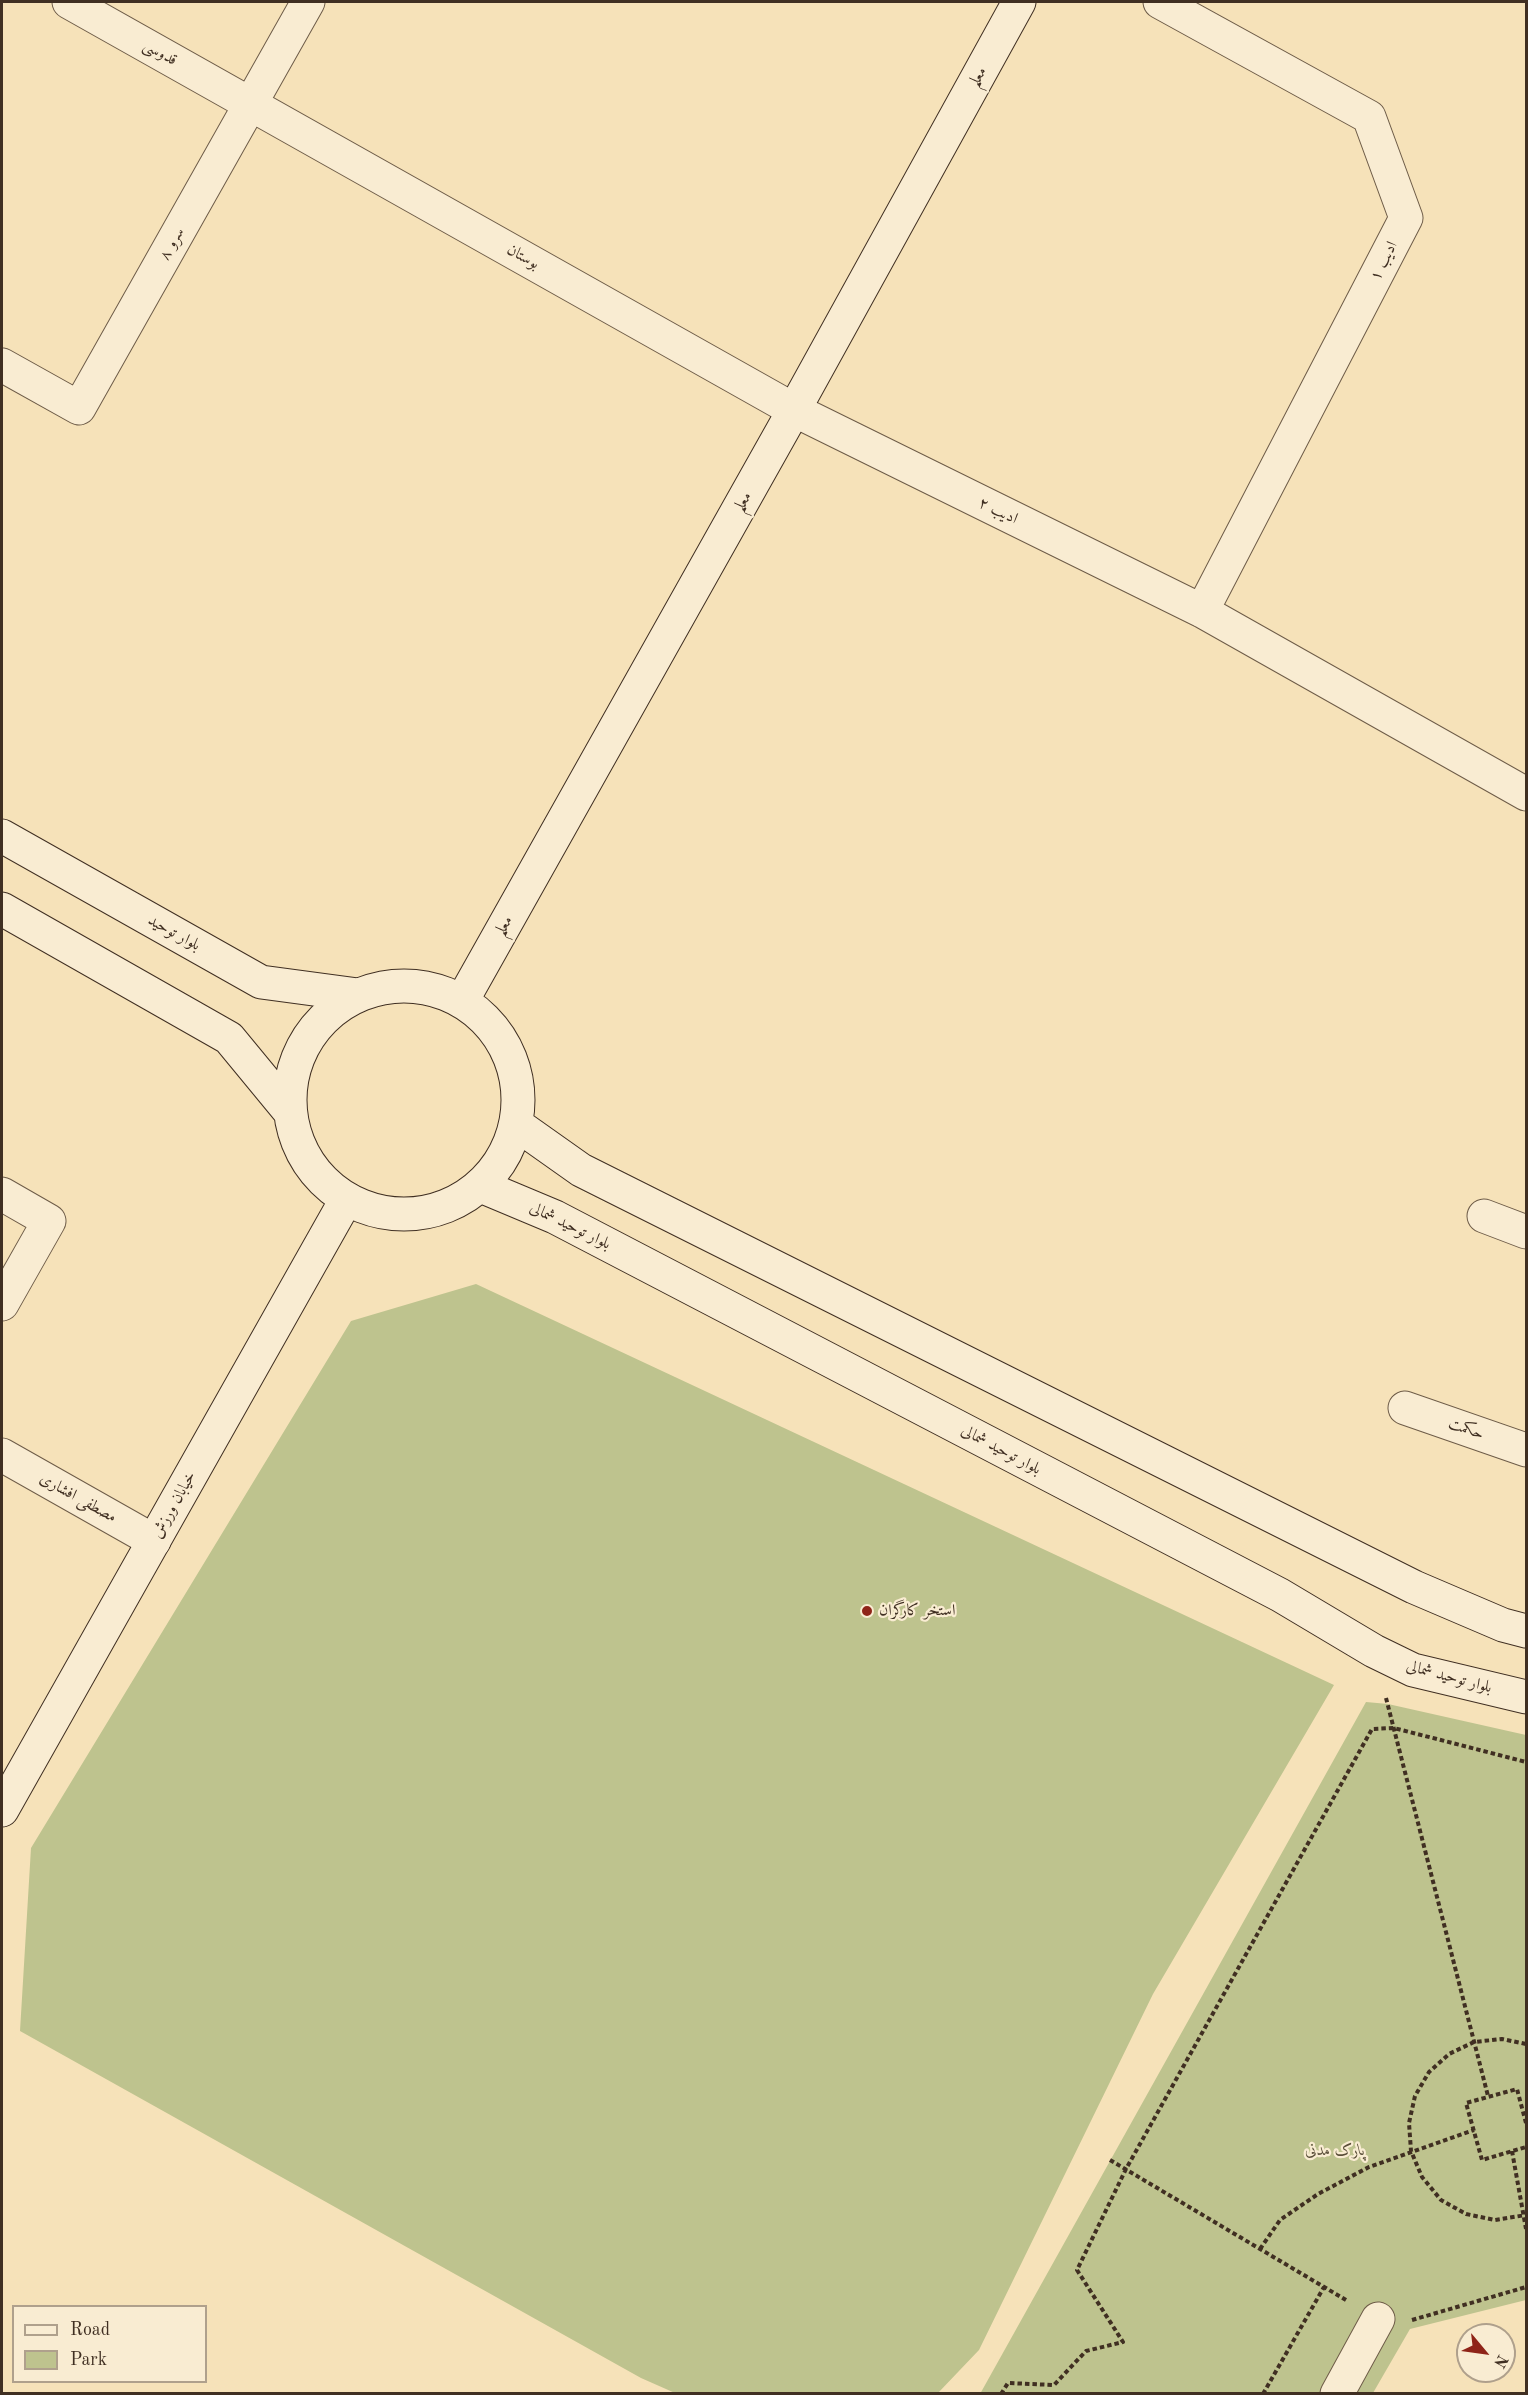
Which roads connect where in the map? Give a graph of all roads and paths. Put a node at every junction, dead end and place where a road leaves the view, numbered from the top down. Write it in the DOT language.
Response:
graph roads {
  1 [pos="69,2"];
  2 [pos="308,2"];
  3 [pos="1019,2"];
  4 [pos="1160,2"];
  5 [pos="251,104"];
  6 [pos="2,365"];
  7 [pos="795,410"];
  8 [pos="1202,611"];
  9 [pos="1527,794"];
  10 [pos="2,836"];
  11 [pos="2,909"];
  12 [pos="358,995"];
  13 [pos="462,1001"];
  14 [pos="290,1112"];
  15 [pos="516,1124"];
  16 [pos="481,1186"];
  17 [pos="2,1194"];
  18 [pos="346,1200"];
  19 [pos="1484,1216"];
  20 [pos="1527,1232"];
  21 [pos="12,1260"];
  22 [pos="2,1304"];
  23 [pos="1405,1408"];
  24 [pos="1527,1450"];
  25 [pos="2,1455"];
  26 [pos="154,1541"];
  27 [pos="1527,1631"];
  28 [pos="1374,1651"];
  29 [pos="1527,1698"];
  30 [pos="1394,1728"];
  31 [pos="1527,1762"];
  32 [pos="2,1810"];
  33 [pos="1474,2042"];
  34 [pos="1527,2044"];
  35 [pos="1488,2096"];
  36 [pos="1526,2123"];
  37 [pos="1474,2130"];
  38 [pos="1527,2147"];
  39 [pos="1411,2151"];
  40 [pos="1512,2151"];
  41 [pos="1110,2160"];
  42 [pos="1126,2169"];
  43 [pos="1525,2216"];
  44 [pos="1527,2229"];
  45 [pos="1260,2249"];
  46 [pos="1324,2287"];
  47 [pos="1527,2287"];
  48 [pos="1391,2321"];
  49 [pos="1001,2394"];
  50 [pos="1263,2394"];
  51 [pos="1337,2394"];
  1 -- 5 [label="street, قدوسی"];
  2 -- 5 [label="street, سرو ۸"];
  3 -- 7 [label="street, معلم"];
  4 -- 8 [label="street, ادیب ۱"];
  5 -- 6 [label="street, سرو ۸"];
  5 -- 7 [label="street, بوستان"];
  7 -- 8 [label="street, ادیب ۲"];
  7 -- 13 [label="street, معلم"];
  8 -- 9 [label="street, ادیب ۲"];
  10 -- 12 [label="street, بلوار توحید"];
  11 -- 14 [label="street"];
  12 -- 13 [label="street"];
  12 -- 14 [label="street"];
  13 -- 15 [label="street"];
  14 -- 18 [label="street"];
  15 -- 16 [label="street"];
  15 -- 27 [label="street"];
  16 -- 18 [label="street"];
  16 -- 28 [label="street, بلوار توحید شمالی"];
  17 -- 21 [label="street"];
  18 -- 26 [label="street, خیابان ورزش"];
  19 -- 20 [label="street"];
  21 -- 22 [label="street"];
  23 -- 24 [label="street, حکمت"];
  25 -- 26 [label="street, مصطفی افشاری"];
  26 -- 32 [label="street, خیابان ورزش"];
  28 -- 29 [label="street, بلوار توحید شمالی"];
  28 -- 30 [label="path"];
  30 -- 31 [label="path"];
  30 -- 33 [label="path"];
  30 -- 42 [label="path"];
  33 -- 34 [label="path"];
  33 -- 35 [label="path"];
  33 -- 39 [label="path"];
  35 -- 36 [label="path"];
  35 -- 37 [label="path"];
  37 -- 39 [label="path"];
  37 -- 40 [label="path"];
  38 -- 40 [label="path"];
  39 -- 43 [label="path"];
  39 -- 45 [label="path"];
  40 -- 43 [label="path"];
  41 -- 42 [label="path"];
  42 -- 45 [label="path"];
  42 -- 49 [label="path"];
  43 -- 44 [label="path"];
  45 -- 46 [label="path"];
  46 -- 48 [label="path"];
  46 -- 50 [label="path"];
  47 -- 48 [label="path"];
  48 -- 51 [label="street"];
}
